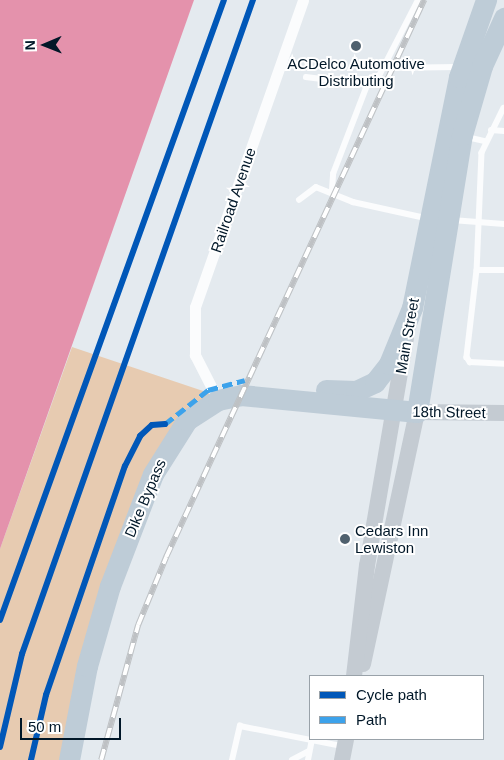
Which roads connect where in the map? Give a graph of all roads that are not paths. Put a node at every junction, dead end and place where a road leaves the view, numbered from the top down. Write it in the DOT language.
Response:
graph roads {
  1 [pos="303,0"];
  2 [pos="418,0"];
  3 [pos="481,6"];
  4 [pos="503,23"];
  5 [pos="462,67"];
  6 [pos="386,68"];
  7 [pos="306,77"];
  8 [pos="368,83"];
  9 [pos="504,108"];
  10 [pos="491,130"];
  11 [pos="504,131"];
  12 [pos="462,135"];
  13 [pos="484,141"];
  14 [pos="332,190"];
  15 [pos="299,200"];
  16 [pos="439,219"];
  17 [pos="480,222"];
  18 [pos="504,224"];
  19 [pos="477,270"];
  20 [pos="504,270"];
  21 [pos="412,308"];
  22 [pos="504,364"];
  23 [pos="256,395"];
  24 [pos="218,400"];
  25 [pos="393,411"];
  26 [pos="417,412"];
  27 [pos="504,413"];
  28 [pos="354,675"];
  29 [pos="360,675"];
  30 [pos="309,739"];
  31 [pos="312,740"];
  32 [pos="344,748"];
  33 [pos="309,751"];
  34 [pos="69,760"];
  35 [pos="232,760"];
  36 [pos="292,760"];
  37 [pos="308,760"];
  1 -- 24 [label="street, Railroad Avenue"];
  2 -- 6 [label="lane"];
  3 -- 4 [label="street"];
  3 -- 5 [label="highway, Main Street"];
  4 -- 12 [label="highway, Main Street"];
  5 -- 6 [label="lane"];
  5 -- 16 [label="highway, Main Street"];
  6 -- 8 [label="lane"];
  7 -- 8 [label="lane"];
  8 -- 14 [label="lane"];
  9 -- 10 [label="lane"];
  10 -- 11 [label="lane"];
  10 -- 13 [label="lane"];
  12 -- 13 [label="lane"];
  12 -- 16 [label="highway, Main Street"];
  13 -- 17 [label="lane"];
  14 -- 15 [label="lane"];
  14 -- 16 [label="lane"];
  16 -- 17 [label="lane"];
  16 -- 21 [label="highway, Main Street"];
  16 -- 26 [label="highway, Main Street"];
  17 -- 18 [label="lane"];
  17 -- 19 [label="lane"];
  19 -- 20 [label="lane"];
  19 -- 22 [label="lane"];
  21 -- 23 [label="highway"];
  21 -- 25 [label="main road, Main Street"];
  23 -- 24 [label="highway, Dike Bypass"];
  23 -- 25 [label="highway, Dike Bypass"];
  24 -- 34 [label="highway, Dike Bypass"];
  25 -- 26 [label="highway, 18th Street"];
  25 -- 28 [label="main road, Main Street"];
  26 -- 27 [label="main road, 18th Street"];
  26 -- 29 [label="main road, Main Street"];
  30 -- 35 [label="lane"];
  31 -- 32 [label="lane"];
  31 -- 33 [label="lane"];
  33 -- 36 [label="lane"];
  33 -- 37 [label="lane"];
}
